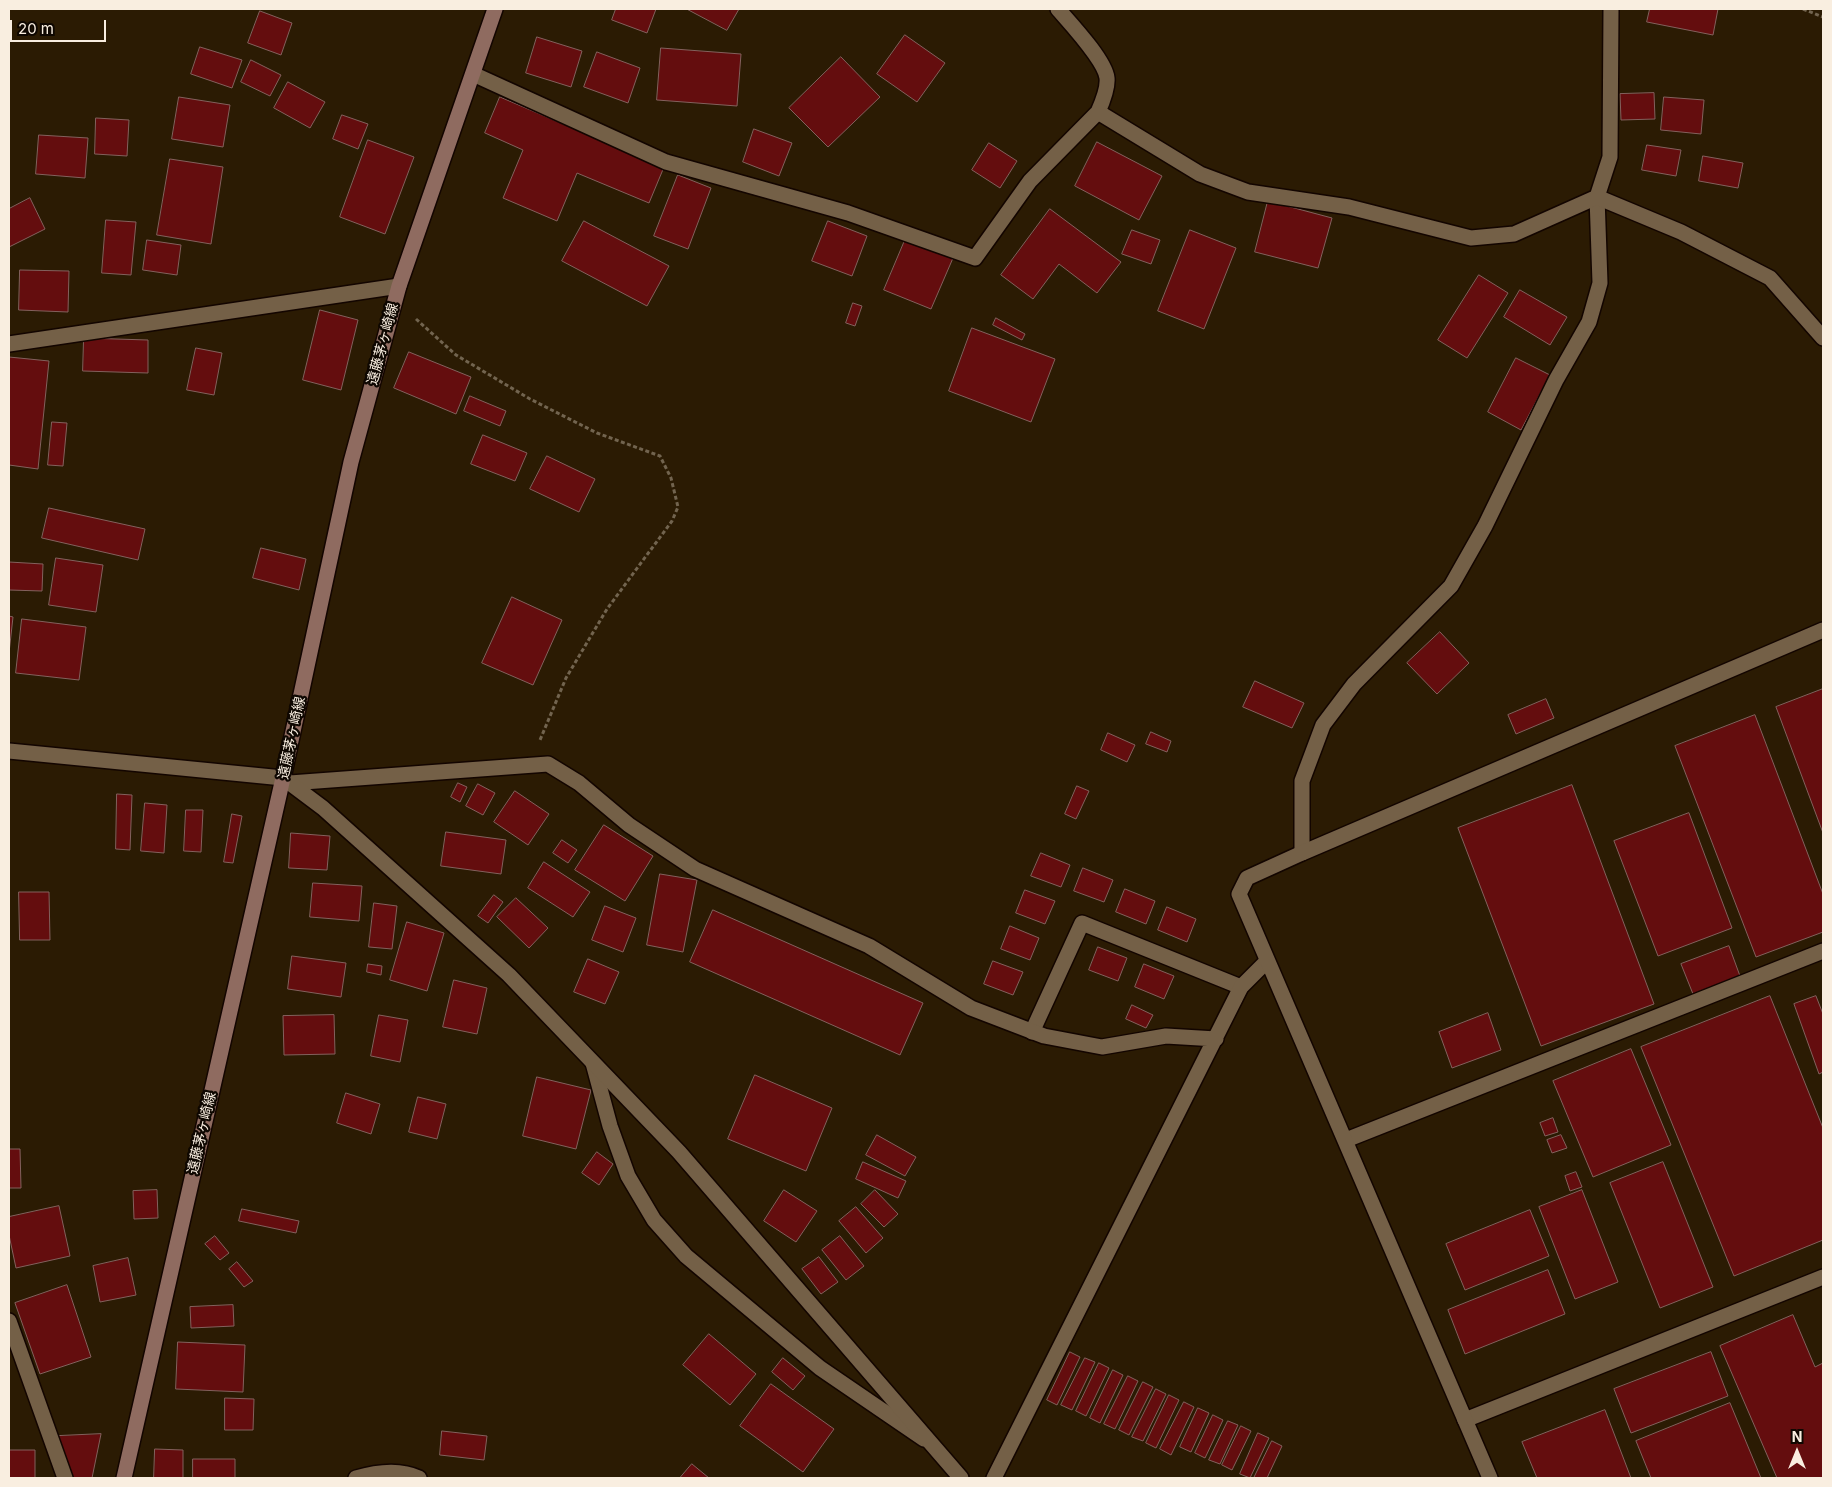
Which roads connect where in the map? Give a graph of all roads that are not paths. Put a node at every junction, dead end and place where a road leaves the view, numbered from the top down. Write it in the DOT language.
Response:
graph roads {
  1 [pos="495,9"];
  2 [pos="1058,9"];
  3 [pos="1611,9"];
  4 [pos="473,74"];
  5 [pos="1098,112"];
  6 [pos="1597,197"];
  7 [pos="397,293"];
  8 [pos="1823,338"];
  9 [pos="9,344"];
  10 [pos="1823,630"];
  11 [pos="9,751"];
  12 [pos="287,781"];
  13 [pos="1302,853"];
  14 [pos="1823,951"];
  15 [pos="1267,961"];
  16 [pos="1241,987"];
  17 [pos="1032,1032"];
  18 [pos="1216,1039"];
  19 [pos="594,1063"];
  20 [pos="1346,1140"];
  21 [pos="1823,1277"];
  22 [pos="9,1321"];
  23 [pos="1465,1420"];
  24 [pos="932,1444"];
  25 [pos="65,1478"];
  26 [pos="124,1478"];
  27 [pos="356,1478"];
  28 [pos="419,1478"];
  29 [pos="961,1478"];
  30 [pos="994,1478"];
  31 [pos="1490,1478"];
  1 -- 4 [label="main road, 遠藤茅ヶ崎線"];
  2 -- 5 [label="street"];
  3 -- 6 [label="street"];
  4 -- 5 [label="street"];
  4 -- 7 [label="main road, 遠藤茅ヶ崎線"];
  5 -- 6 [label="street"];
  6 -- 8 [label="street"];
  6 -- 13 [label="street"];
  7 -- 9 [label="street"];
  7 -- 12 [label="main road, 遠藤茅ヶ崎線"];
  10 -- 13 [label="street"];
  11 -- 12 [label="street"];
  12 -- 17 [label="street"];
  12 -- 19 [label="street"];
  12 -- 26 [label="main road, 遠藤茅ヶ崎線"];
  13 -- 15 [label="street"];
  14 -- 20 [label="street"];
  15 -- 16 [label="street"];
  15 -- 20 [label="street"];
  16 -- 17 [label="street"];
  16 -- 18 [label="street"];
  17 -- 18 [label="street"];
  18 -- 30 [label="street"];
  19 -- 24 [label="street"];
  19 -- 24 [label="street"];
  20 -- 23 [label="street"];
  21 -- 23 [label="street"];
  22 -- 25 [label="street"];
  23 -- 31 [label="street"];
  24 -- 29 [label="street"];
  27 -- 28 [label="street"];
}
